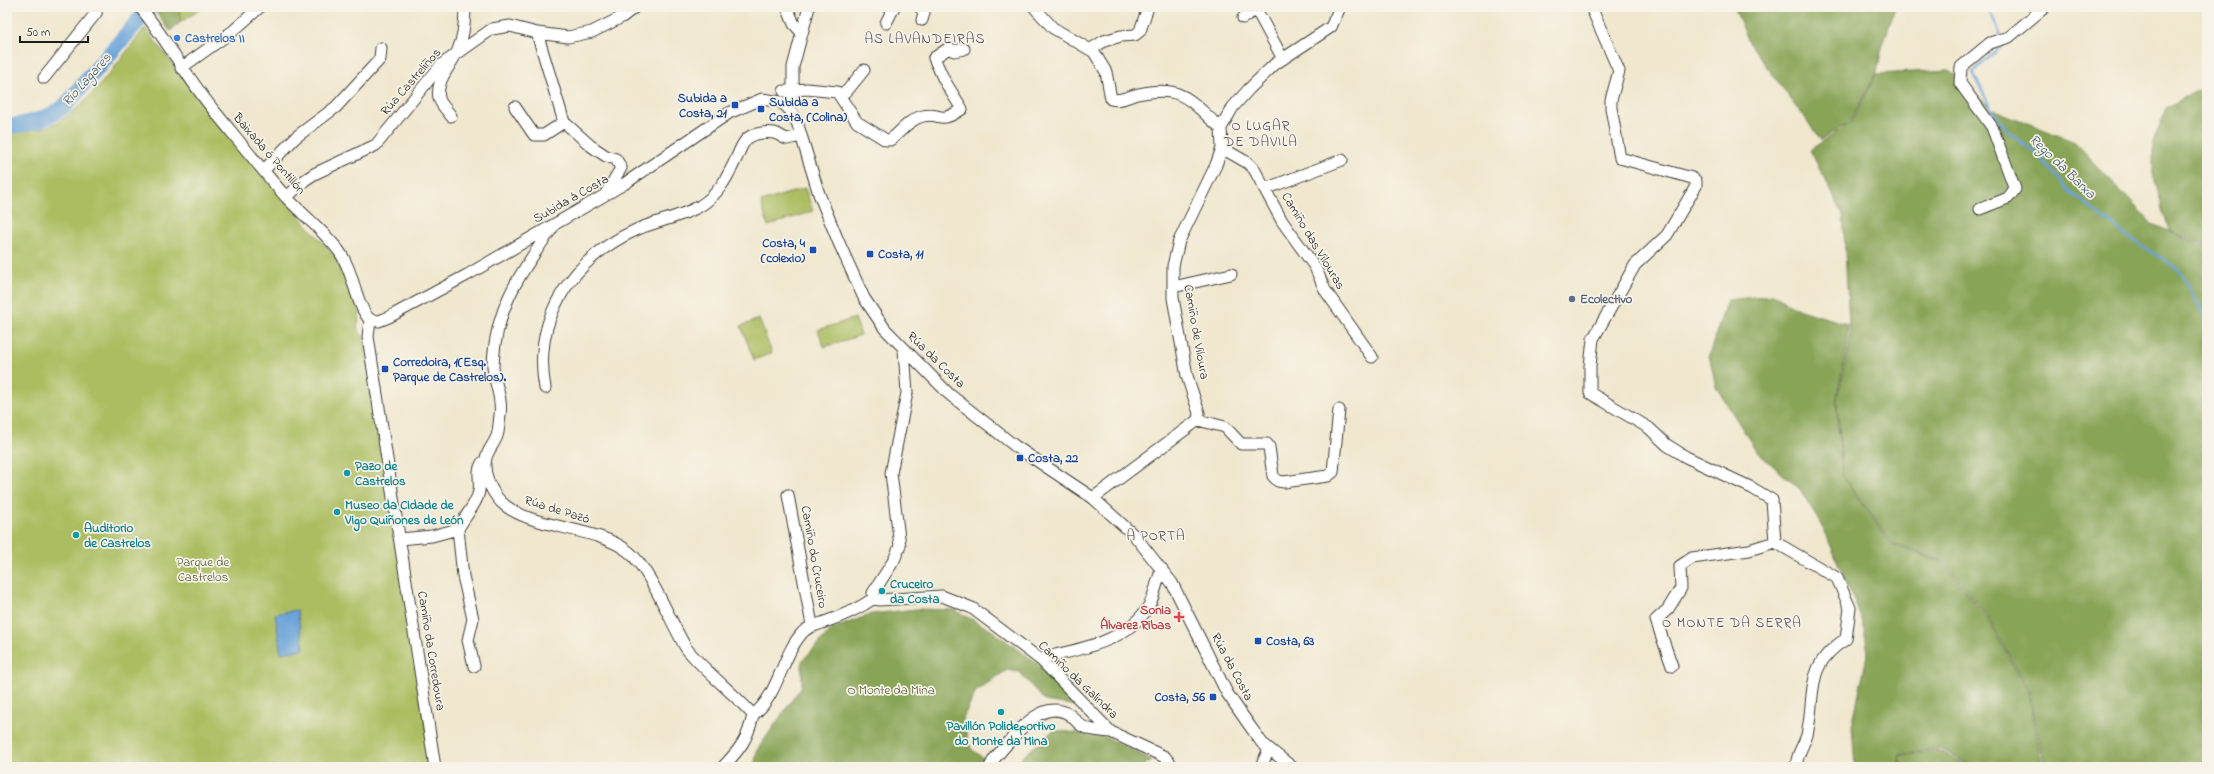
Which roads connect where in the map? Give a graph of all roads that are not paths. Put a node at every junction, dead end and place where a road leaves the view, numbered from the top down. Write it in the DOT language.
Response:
graph roads {
  1 [pos="91,7"];
  2 [pos="140,7"];
  3 [pos="260,7"];
  4 [pos="465,7"];
  5 [pos="635,7"];
  6 [pos="787,7"];
  7 [pos="809,7"];
  8 [pos="894,7"];
  9 [pos="920,7"];
  10 [pos="1034,7"];
  11 [pos="1148,7"];
  12 [pos="1340,7"];
  13 [pos="1591,7"];
  14 [pos="2045,7"];
  15 [pos="1258,8"];
  16 [pos="1243,18"];
  17 [pos="922,20"];
  18 [pos="886,23"];
  19 [pos="801,32"];
  20 [pos="537,33"];
  21 [pos="380,48"];
  22 [pos="964,49"];
  23 [pos="1090,49"];
  24 [pos="458,51"];
  25 [pos="1283,59"];
  26 [pos="182,68"];
  27 [pos="864,70"];
  28 [pos="44,78"];
  29 [pos="787,87"];
  30 [pos="840,94"];
  31 [pos="768,99"];
  32 [pos="785,105"];
  33 [pos="515,107"];
  34 [pos="451,116"];
  35 [pos="564,122"];
  36 [pos="1221,128"];
  37 [pos="801,136"];
  38 [pos="1222,148"];
  39 [pos="1342,160"];
  40 [pos="264,170"];
  41 [pos="1265,189"];
  42 [pos="605,195"];
  43 [pos="286,197"];
  44 [pos="1980,209"];
  45 [pos="556,223"];
  46 [pos="1231,274"];
  47 [pos="1173,286"];
  48 [pos="370,320"];
  49 [pos="904,350"];
  50 [pos="1372,357"];
  51 [pos="545,388"];
  52 [pos="1339,410"];
  53 [pos="1198,420"];
  54 [pos="486,458"];
  55 [pos="788,495"];
  56 [pos="1094,498"];
  57 [pos="458,530"];
  58 [pos="400,538"];
  59 [pos="1775,542"];
  60 [pos="1162,569"];
  61 [pos="874,598"];
  62 [pos="812,625"];
  63 [pos="1041,660"];
  64 [pos="474,666"];
  65 [pos="1672,666"];
  66 [pos="753,715"];
  67 [pos="1112,732"];
  68 [pos="1269,749"];
  69 [pos="435,767"];
  70 [pos="723,767"];
  71 [pos="990,767"];
  72 [pos="1173,767"];
  73 [pos="1261,767"];
  74 [pos="1292,767"];
  75 [pos="1797,767"];
  1 -- 28 [label="street"];
  2 -- 26 [label="street, Baixada ó Pontillón"];
  3 -- 26 [label="street"];
  4 -- 24 [label="street"];
  5 -- 20 [label="street, Rúa Castreliños"];
  6 -- 19 [label="street"];
  7 -- 19 [label="street"];
  8 -- 18 [label="street"];
  9 -- 17 [label="street"];
  10 -- 23 [label="street"];
  11 -- 23 [label="street"];
  12 -- 25 [label="street"];
  13 -- 59 [label="street"];
  14 -- 44 [label="street"];
  15 -- 16 [label="street"];
  15 -- 25 [label="street"];
  19 -- 29 [label="street"];
  20 -- 24 [label="street, Rúa Castreliños"];
  20 -- 35 [label="street"];
  21 -- 40 [label="street"];
  22 -- 30 [label="street"];
  23 -- 36 [label="street"];
  24 -- 34 [label="street"];
  24 -- 43 [label="street, Rúa Castreliños"];
  25 -- 36 [label="street"];
  26 -- 40 [label="street, Baixada ó Pontillón"];
  27 -- 30 [label="street"];
  29 -- 30 [label="street"];
  29 -- 31 [label="street"];
  29 -- 32 [label="street"];
  31 -- 32 [label="street, Subida á Costa"];
  31 -- 42 [label="street, Subida á Costa"];
  32 -- 37 [label="street, Rúa da Costa"];
  33 -- 35 [label="street"];
  35 -- 42 [label="street"];
  36 -- 38 [label="street, Camiño de Viloura"];
  37 -- 49 [label="street, Rúa da Costa"];
  37 -- 51 [label="street"];
  38 -- 41 [label="street, Camiño das Vilouras"];
  38 -- 47 [label="street, Camiño de Viloura"];
  39 -- 41 [label="street"];
  40 -- 43 [label="street, Baixada ó Pontillón"];
  41 -- 50 [label="street, Camiño das Vilouras"];
  42 -- 45 [label="street, Subida á Costa"];
  43 -- 48 [label="street, Baixada ó Pontillón"];
  45 -- 48 [label="street, Subida á Costa"];
  45 -- 54 [label="street"];
  46 -- 47 [label="street"];
  47 -- 53 [label="street, Camiño de Viloura"];
  48 -- 58 [label="street, Camiño da Corredoura"];
  49 -- 56 [label="street, Rúa da Costa"];
  49 -- 61 [label="street"];
  52 -- 53 [label="street"];
  53 -- 56 [label="street"];
  54 -- 57 [label="street"];
  54 -- 66 [label="street, Rúa de Pazó"];
  55 -- 62 [label="street, Camiño do Cruceiro"];
  56 -- 60 [label="street, Rúa da Costa"];
  57 -- 58 [label="street"];
  57 -- 64 [label="street"];
  58 -- 69 [label="street, Camiño da Corredoura"];
  59 -- 65 [label="street"];
  59 -- 75 [label="street"];
  60 -- 63 [label="street"];
  60 -- 68 [label="street, Rúa da Costa"];
  61 -- 62 [label="street, Camiño do Cruceiro"];
  61 -- 63 [label="street, Camiño da Galindra"];
  62 -- 66 [label="street, Camiño do Cruceiro"];
  63 -- 67 [label="street, Camiño da Galindra"];
  66 -- 70 [label="street"];
  67 -- 71 [label="street, Camiño da Galindra"];
  67 -- 72 [label="street, Camiño da Galindra"];
  68 -- 73 [label="street"];
  68 -- 74 [label="street, Rúa da Costa"];
}
